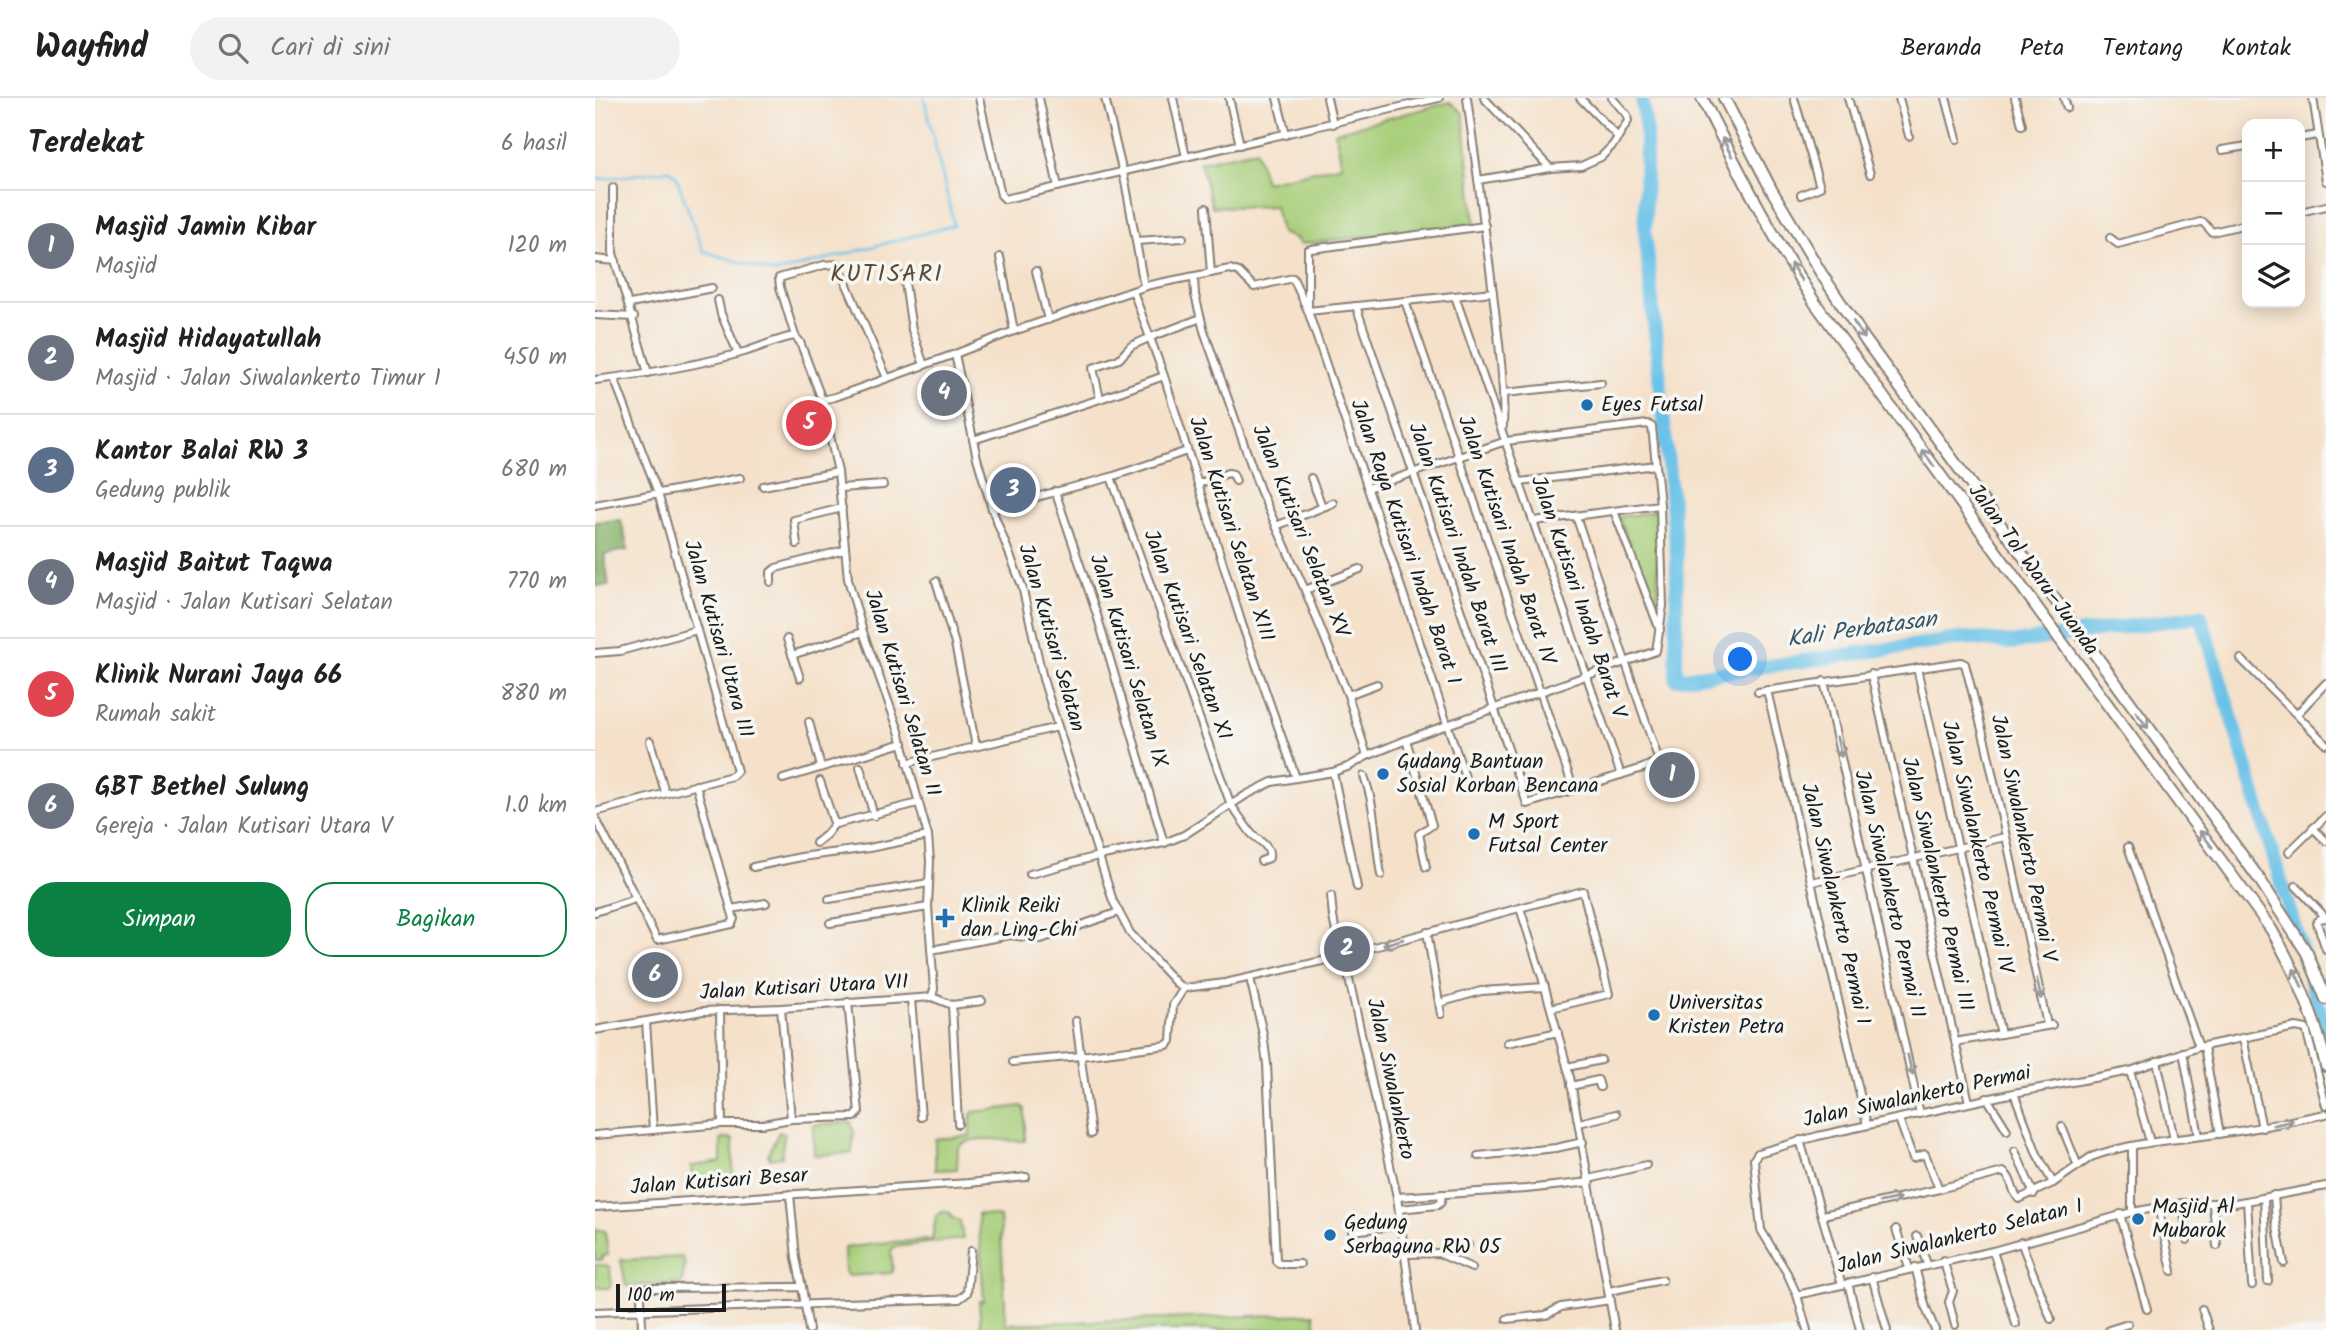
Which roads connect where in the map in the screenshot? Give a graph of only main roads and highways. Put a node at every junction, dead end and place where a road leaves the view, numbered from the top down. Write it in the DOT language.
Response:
graph roads {
  1 [pos="1702,98"];
  2 [pos="1724,98"];
  3 [pos="2326,999"];
  4 [pos="2326,1066"];
  4 -- 1 [label="highway, Jalan Tol Waru–Juanda, one-way"];
  2 -- 3 [label="highway, Jalan Tol Waru–Juanda, one-way"];
}
